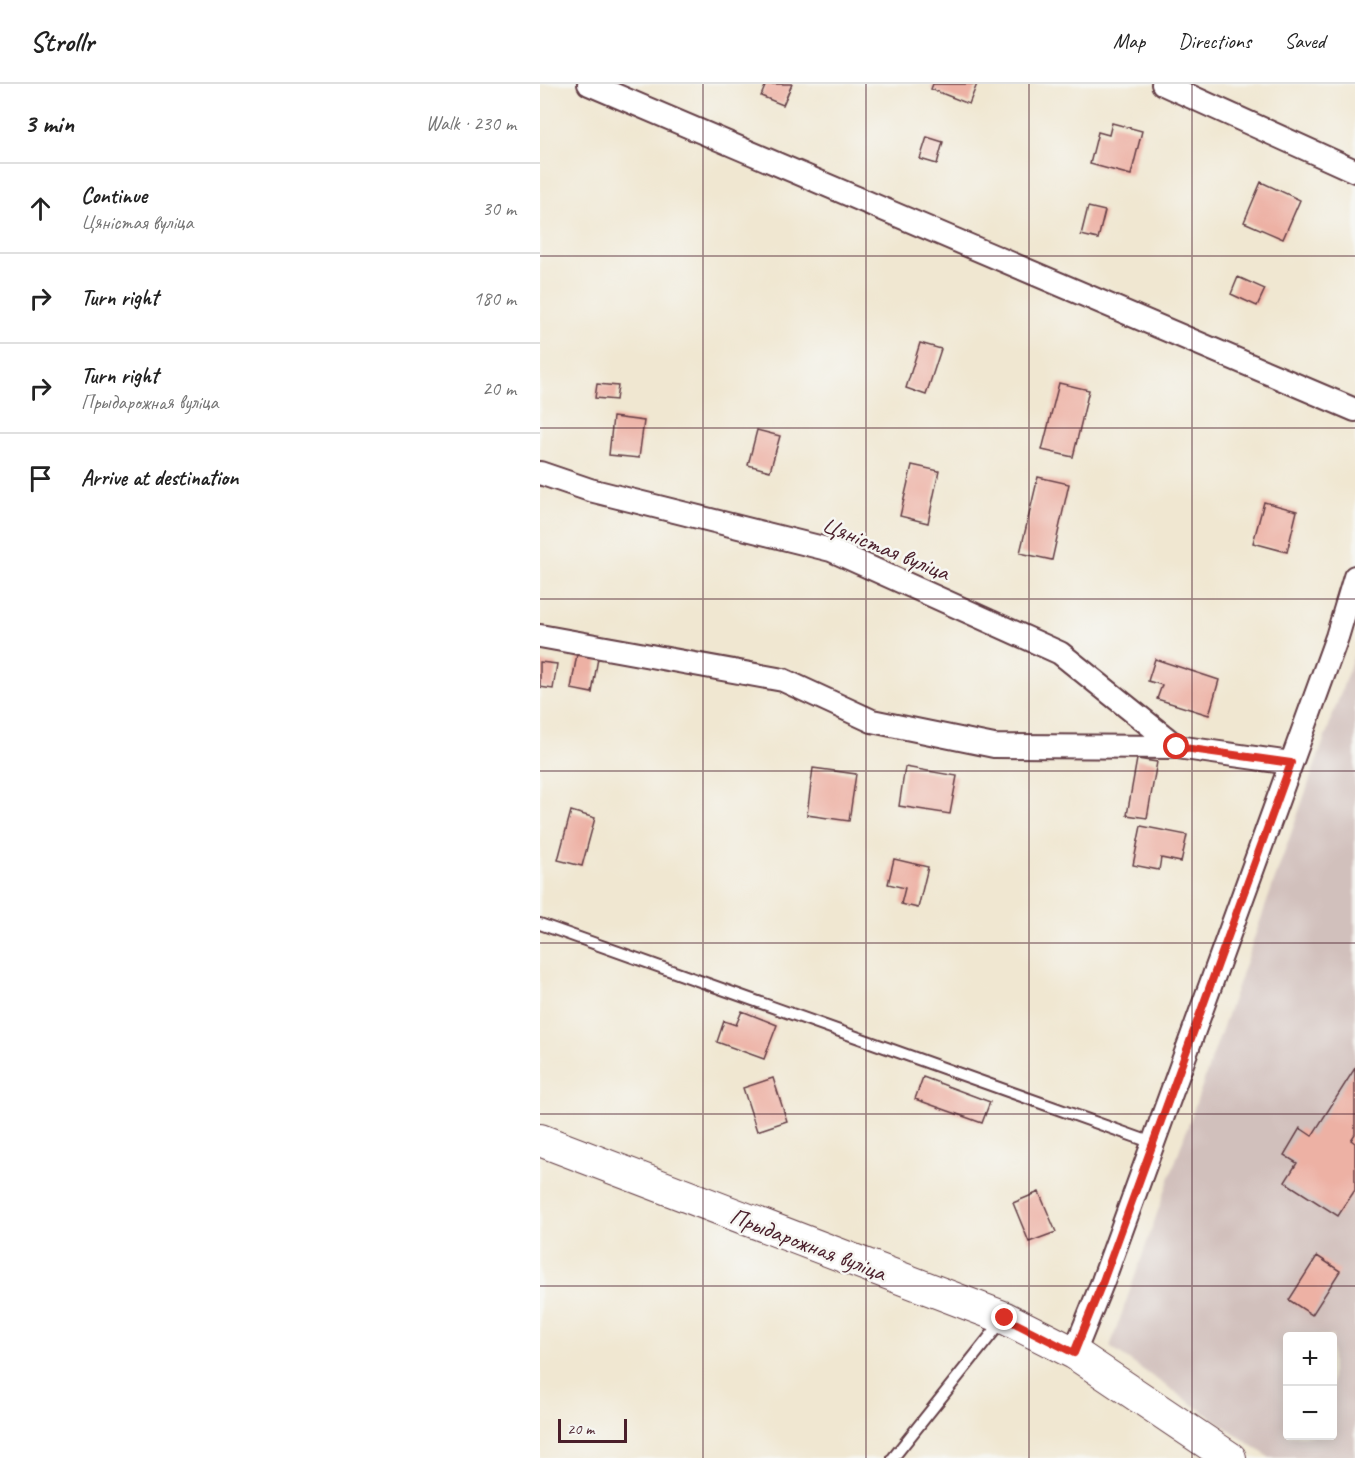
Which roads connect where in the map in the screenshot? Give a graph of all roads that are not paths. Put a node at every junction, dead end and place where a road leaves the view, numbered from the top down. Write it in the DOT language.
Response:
graph roads {
  1 [pos="589,84"];
  2 [pos="1163,84"];
  3 [pos="1355,171"];
  4 [pos="1355,410"];
  5 [pos="540,473"];
  6 [pos="1355,577"];
  7 [pos="540,636"];
  8 [pos="1177,747"];
  9 [pos="1291,763"];
  10 [pos="540,924"];
  11 [pos="540,1140"];
  12 [pos="1153,1143"];
  13 [pos="1005,1318"];
  14 [pos="1074,1353"];
  15 [pos="893,1458"];
  16 [pos="1230,1458"];
  1 -- 4 [label="street"];
  2 -- 3 [label="street"];
  5 -- 8 [label="street, Цяністая вуліца"];
  6 -- 9 [label="street"];
  7 -- 8 [label="street"];
  8 -- 9 [label="street"];
  9 -- 12 [label="street"];
  10 -- 12 [label="lane"];
  11 -- 13 [label="street, Прыдарожная вуліца"];
  12 -- 14 [label="street"];
  13 -- 14 [label="street, Прыдарожная вуліца"];
  13 -- 15 [label="lane"];
  14 -- 16 [label="street, Прыдарожная вуліца"];
}
